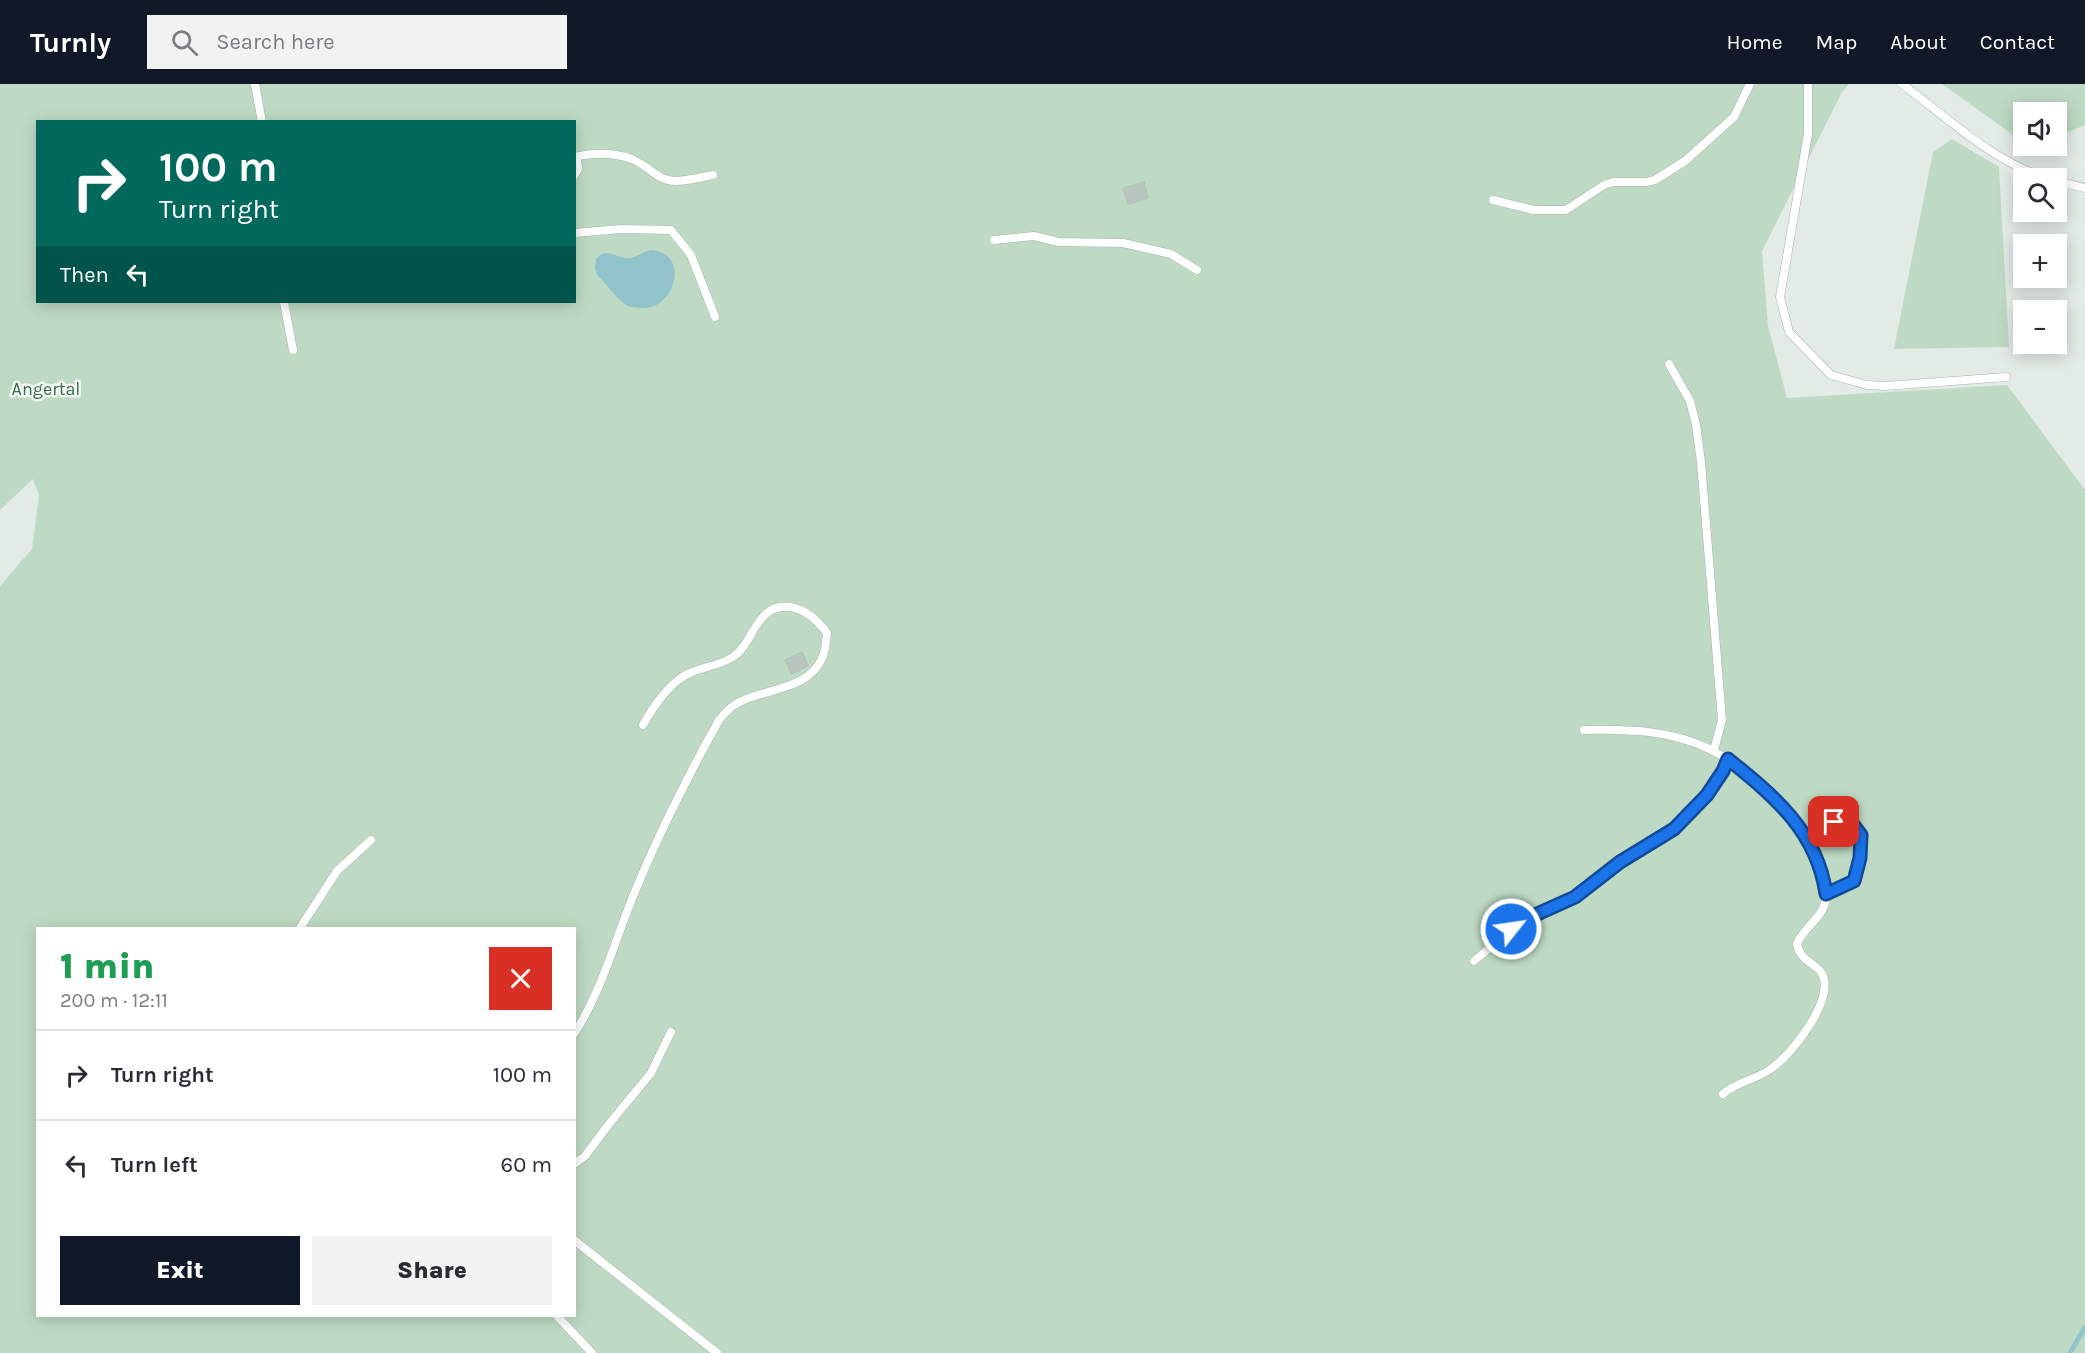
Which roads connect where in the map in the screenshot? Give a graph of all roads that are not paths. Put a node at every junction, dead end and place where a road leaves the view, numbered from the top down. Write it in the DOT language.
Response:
graph roads {
  1 [pos="255,84"];
  2 [pos="1750,84"];
  3 [pos="1808,84"];
  4 [pos="1902,84"];
  5 [pos="262,120"];
  6 [pos="576,157"];
  7 [pos="2022,168"];
  8 [pos="576,172"];
  9 [pos="713,174"];
  10 [pos="2067,184"];
  11 [pos="2085,188"];
  12 [pos="1493,200"];
  13 [pos="576,233"];
  14 [pos="994,240"];
  15 [pos="1197,270"];
  16 [pos="284,303"];
  17 [pos="715,317"];
  18 [pos="293,350"];
  19 [pos="1669,363"];
  20 [pos="2006,377"];
  21 [pos="643,725"];
  22 [pos="1584,730"];
  23 [pos="1714,750"];
  24 [pos="1728,759"];
  25 [pos="1813,830"];
  26 [pos="371,840"];
  27 [pos="1826,894"];
  28 [pos="301,927"];
  29 [pos="1474,961"];
  30 [pos="576,1031"];
  31 [pos="671,1032"];
  32 [pos="1723,1094"];
  33 [pos="576,1163"];
  34 [pos="576,1242"];
  35 [pos="558,1317"];
  36 [pos="592,1353"];
  37 [pos="717,1353"];
  1 -- 5 [label="lane"];
  2 -- 12 [label="lane"];
  3 -- 20 [label="lane"];
  4 -- 7 [label="lane"];
  6 -- 8 [label="lane"];
  6 -- 9 [label="lane"];
  10 -- 11 [label="lane"];
  13 -- 17 [label="lane"];
  14 -- 15 [label="lane"];
  16 -- 18 [label="lane"];
  19 -- 23 [label="lane"];
  21 -- 30 [label="lane"];
  22 -- 23 [label="lane"];
  23 -- 24 [label="lane"];
  24 -- 27 [label="lane"];
  24 -- 29 [label="lane"];
  25 -- 27 [label="lane"];
  26 -- 28 [label="lane"];
  27 -- 32 [label="lane"];
  31 -- 33 [label="lane"];
  34 -- 37 [label="lane"];
  35 -- 36 [label="lane"];
}
